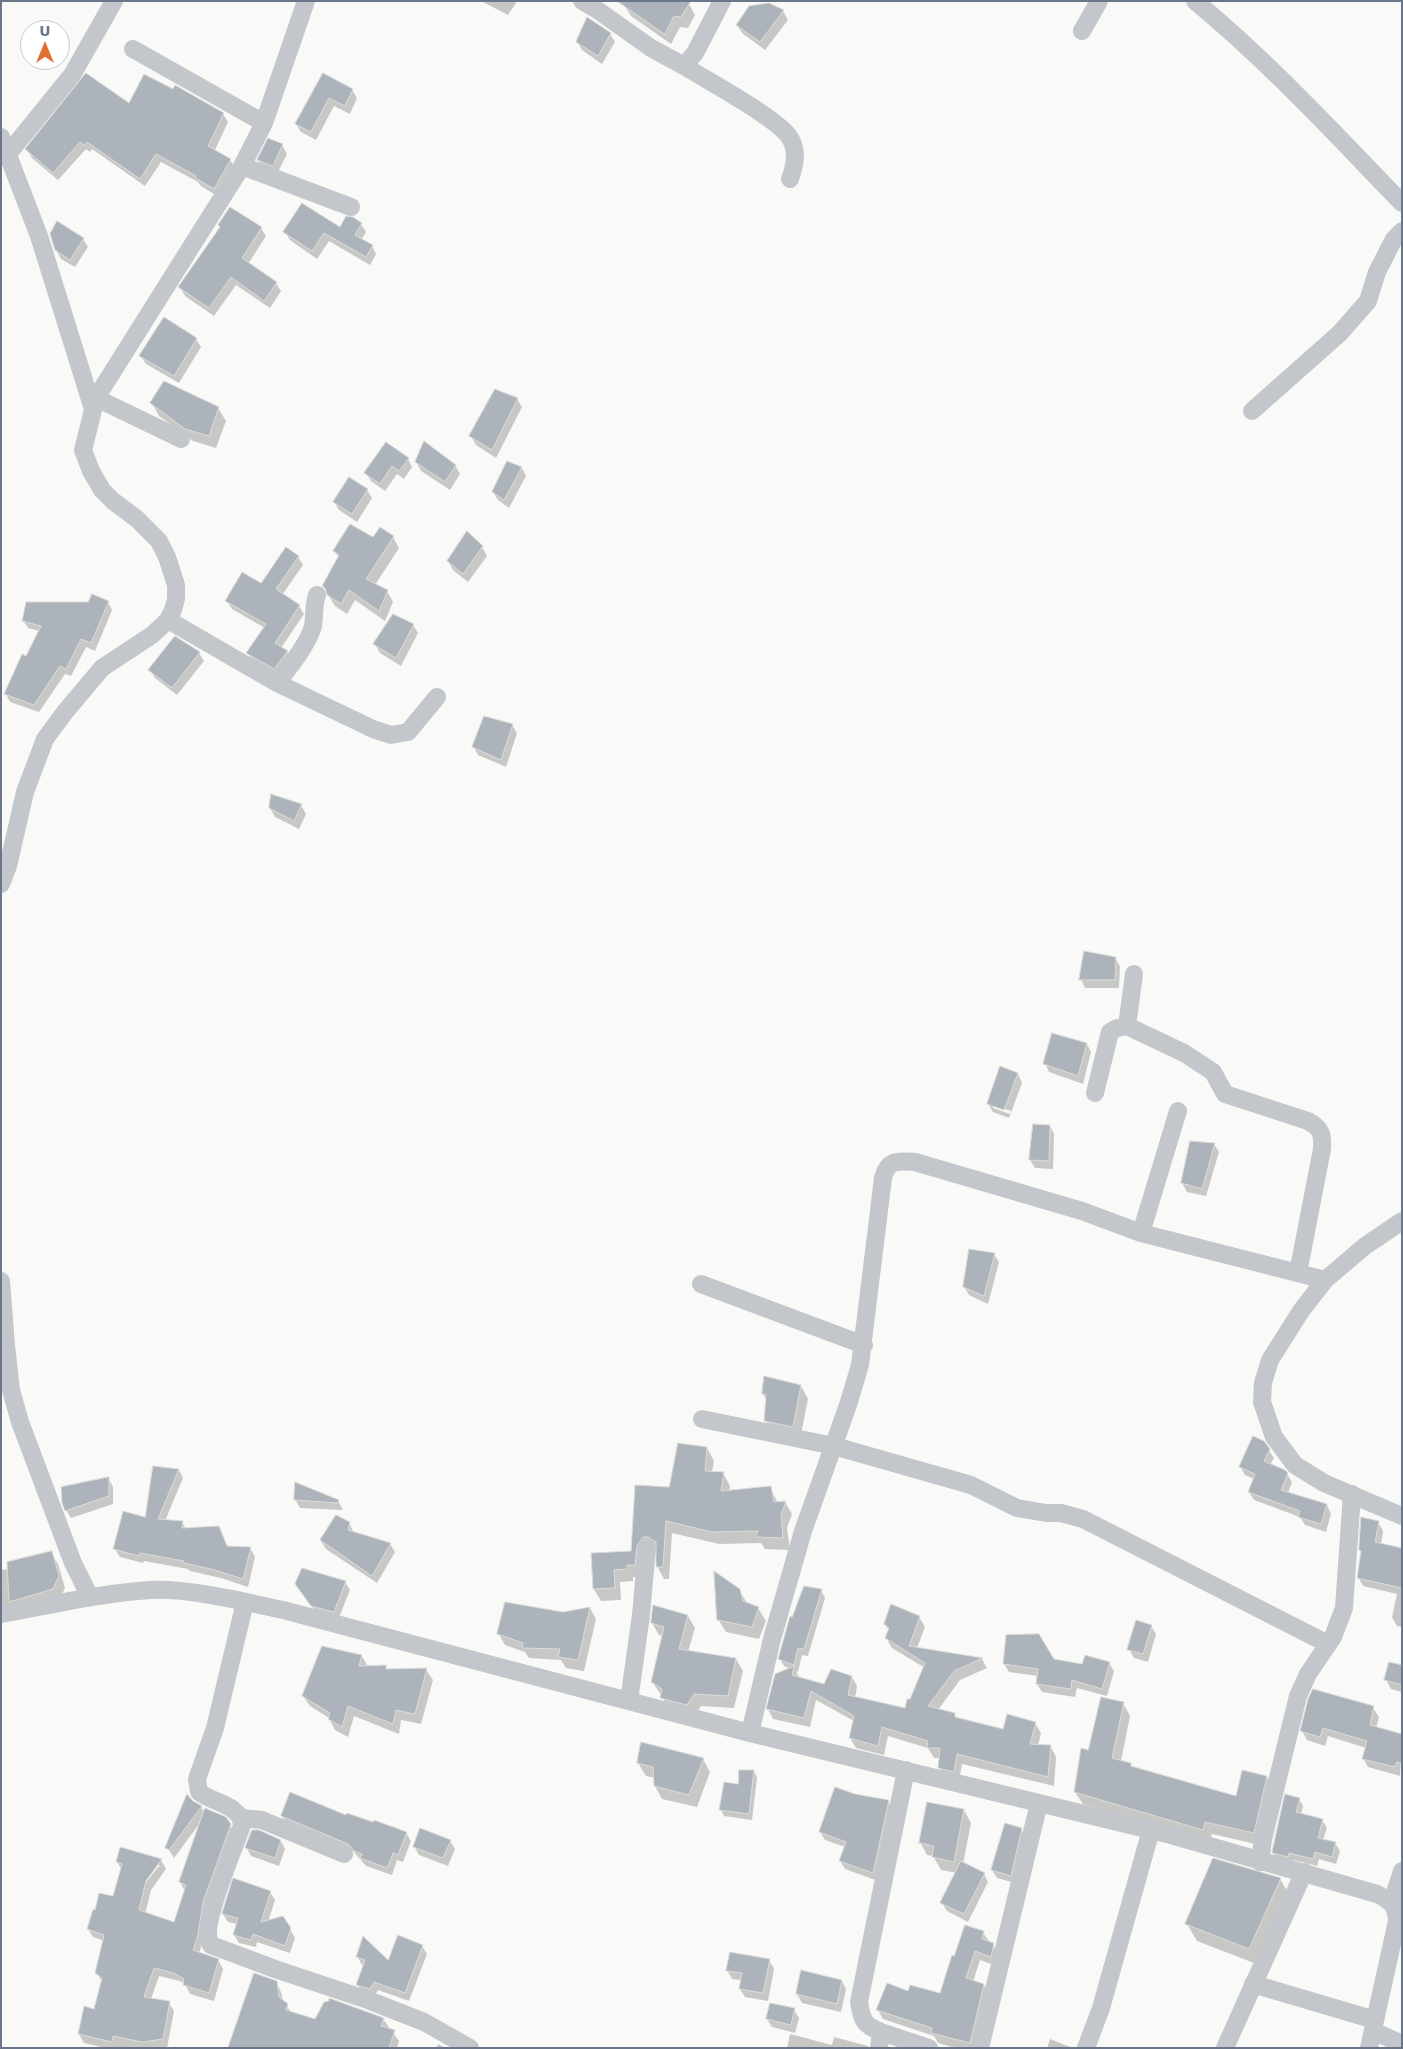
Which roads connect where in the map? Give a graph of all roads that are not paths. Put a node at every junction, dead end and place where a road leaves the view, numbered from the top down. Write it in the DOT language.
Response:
graph roads {
  1 [pos="114,1"];
  2 [pos="306,1"];
  3 [pos="582,1"];
  4 [pos="722,1"];
  5 [pos="1099,1"];
  6 [pos="1195,1"];
  7 [pos="1082,31"];
  8 [pos="133,49"];
  9 [pos="684,66"];
  10 [pos="264,123"];
  11 [pos="1,137"];
  12 [pos="8,154"];
  13 [pos="242,166"];
  14 [pos="790,179"];
  15 [pos="1402,203"];
  16 [pos="351,207"];
  17 [pos="1402,231"];
  18 [pos="94,403"];
  19 [pos="1252,411"];
  20 [pos="182,439"];
  21 [pos="317,595"];
  22 [pos="168,620"];
  23 [pos="277,683"];
  24 [pos="437,697"];
  25 [pos="1,884"];
  26 [pos="1134,974"];
  27 [pos="1126,1026"];
  28 [pos="1095,1093"];
  29 [pos="1178,1111"];
  30 [pos="1402,1222"];
  31 [pos="1141,1233"];
  32 [pos="1298,1273"];
  33 [pos="1325,1280"];
  34 [pos="1,1281"];
  35 [pos="701,1284"];
  36 [pos="864,1345"];
  37 [pos="702,1419"];
  38 [pos="834,1446"];
  39 [pos="1352,1494"];
  40 [pos="1402,1516"];
  41 [pos="647,1547"];
  42 [pos="90,1597"];
  43 [pos="245,1602"];
  44 [pos="1,1614"];
  45 [pos="1328,1644"];
  46 [pos="629,1701"];
  47 [pos="750,1733"];
  48 [pos="906,1770"];
  49 [pos="1039,1803"];
  50 [pos="242,1818"];
  51 [pos="1151,1830"];
  52 [pos="344,1854"];
  53 [pos="1260,1862"];
  54 [pos="1402,1871"];
  55 [pos="1304,1872"];
  56 [pos="1397,1907"];
  57 [pos="1253,1984"];
  58 [pos="1372,2033"];
  59 [pos="880,2040"];
  60 [pos="1402,2044"];
  61 [pos="470,2048"];
  62 [pos="930,2048"];
  63 [pos="980,2048"];
  64 [pos="1086,2048"];
  65 [pos="1226,2048"];
  1 -- 12 [label="street"];
  2 -- 10 [label="street"];
  3 -- 9 [label="street"];
  4 -- 9 [label="street"];
  5 -- 7 [label="street"];
  6 -- 15 [label="street"];
  8 -- 10 [label="street"];
  9 -- 14 [label="street"];
  10 -- 13 [label="street"];
  11 -- 12 [label="street"];
  12 -- 18 [label="street"];
  13 -- 16 [label="street"];
  13 -- 18 [label="street"];
  17 -- 19 [label="street"];
  18 -- 20 [label="street"];
  18 -- 22 [label="street"];
  21 -- 23 [label="street"];
  22 -- 23 [label="street"];
  22 -- 25 [label="street"];
  23 -- 24 [label="street"];
  26 -- 27 [label="street"];
  27 -- 28 [label="street"];
  27 -- 32 [label="street"];
  29 -- 31 [label="street"];
  30 -- 33 [label="street"];
  31 -- 32 [label="street"];
  31 -- 36 [label="street"];
  32 -- 33 [label="street"];
  33 -- 39 [label="street"];
  34 -- 42 [label="street"];
  35 -- 36 [label="street"];
  36 -- 38 [label="street"];
  37 -- 38 [label="street"];
  38 -- 45 [label="street"];
  38 -- 47 [label="street"];
  39 -- 40 [label="street"];
  39 -- 45 [label="street"];
  41 -- 46 [label="street"];
  42 -- 43 [label="street"];
  42 -- 44 [label="street"];
  43 -- 46 [label="street"];
  43 -- 50 [label="street"];
  45 -- 53 [label="street"];
  46 -- 47 [label="street"];
  47 -- 48 [label="street"];
  48 -- 49 [label="street"];
  48 -- 59 [label="street"];
  49 -- 51 [label="street"];
  49 -- 63 [label="street"];
  50 -- 52 [label="street"];
  50 -- 61 [label="street"];
  51 -- 53 [label="street"];
  51 -- 64 [label="street"];
  53 -- 55 [label="street"];
  54 -- 56 [label="street"];
  55 -- 56 [label="street"];
  55 -- 57 [label="street"];
  56 -- 58 [label="street"];
  57 -- 58 [label="street"];
  57 -- 65 [label="street"];
  58 -- 60 [label="street"];
  59 -- 62 [label="street"];
}
